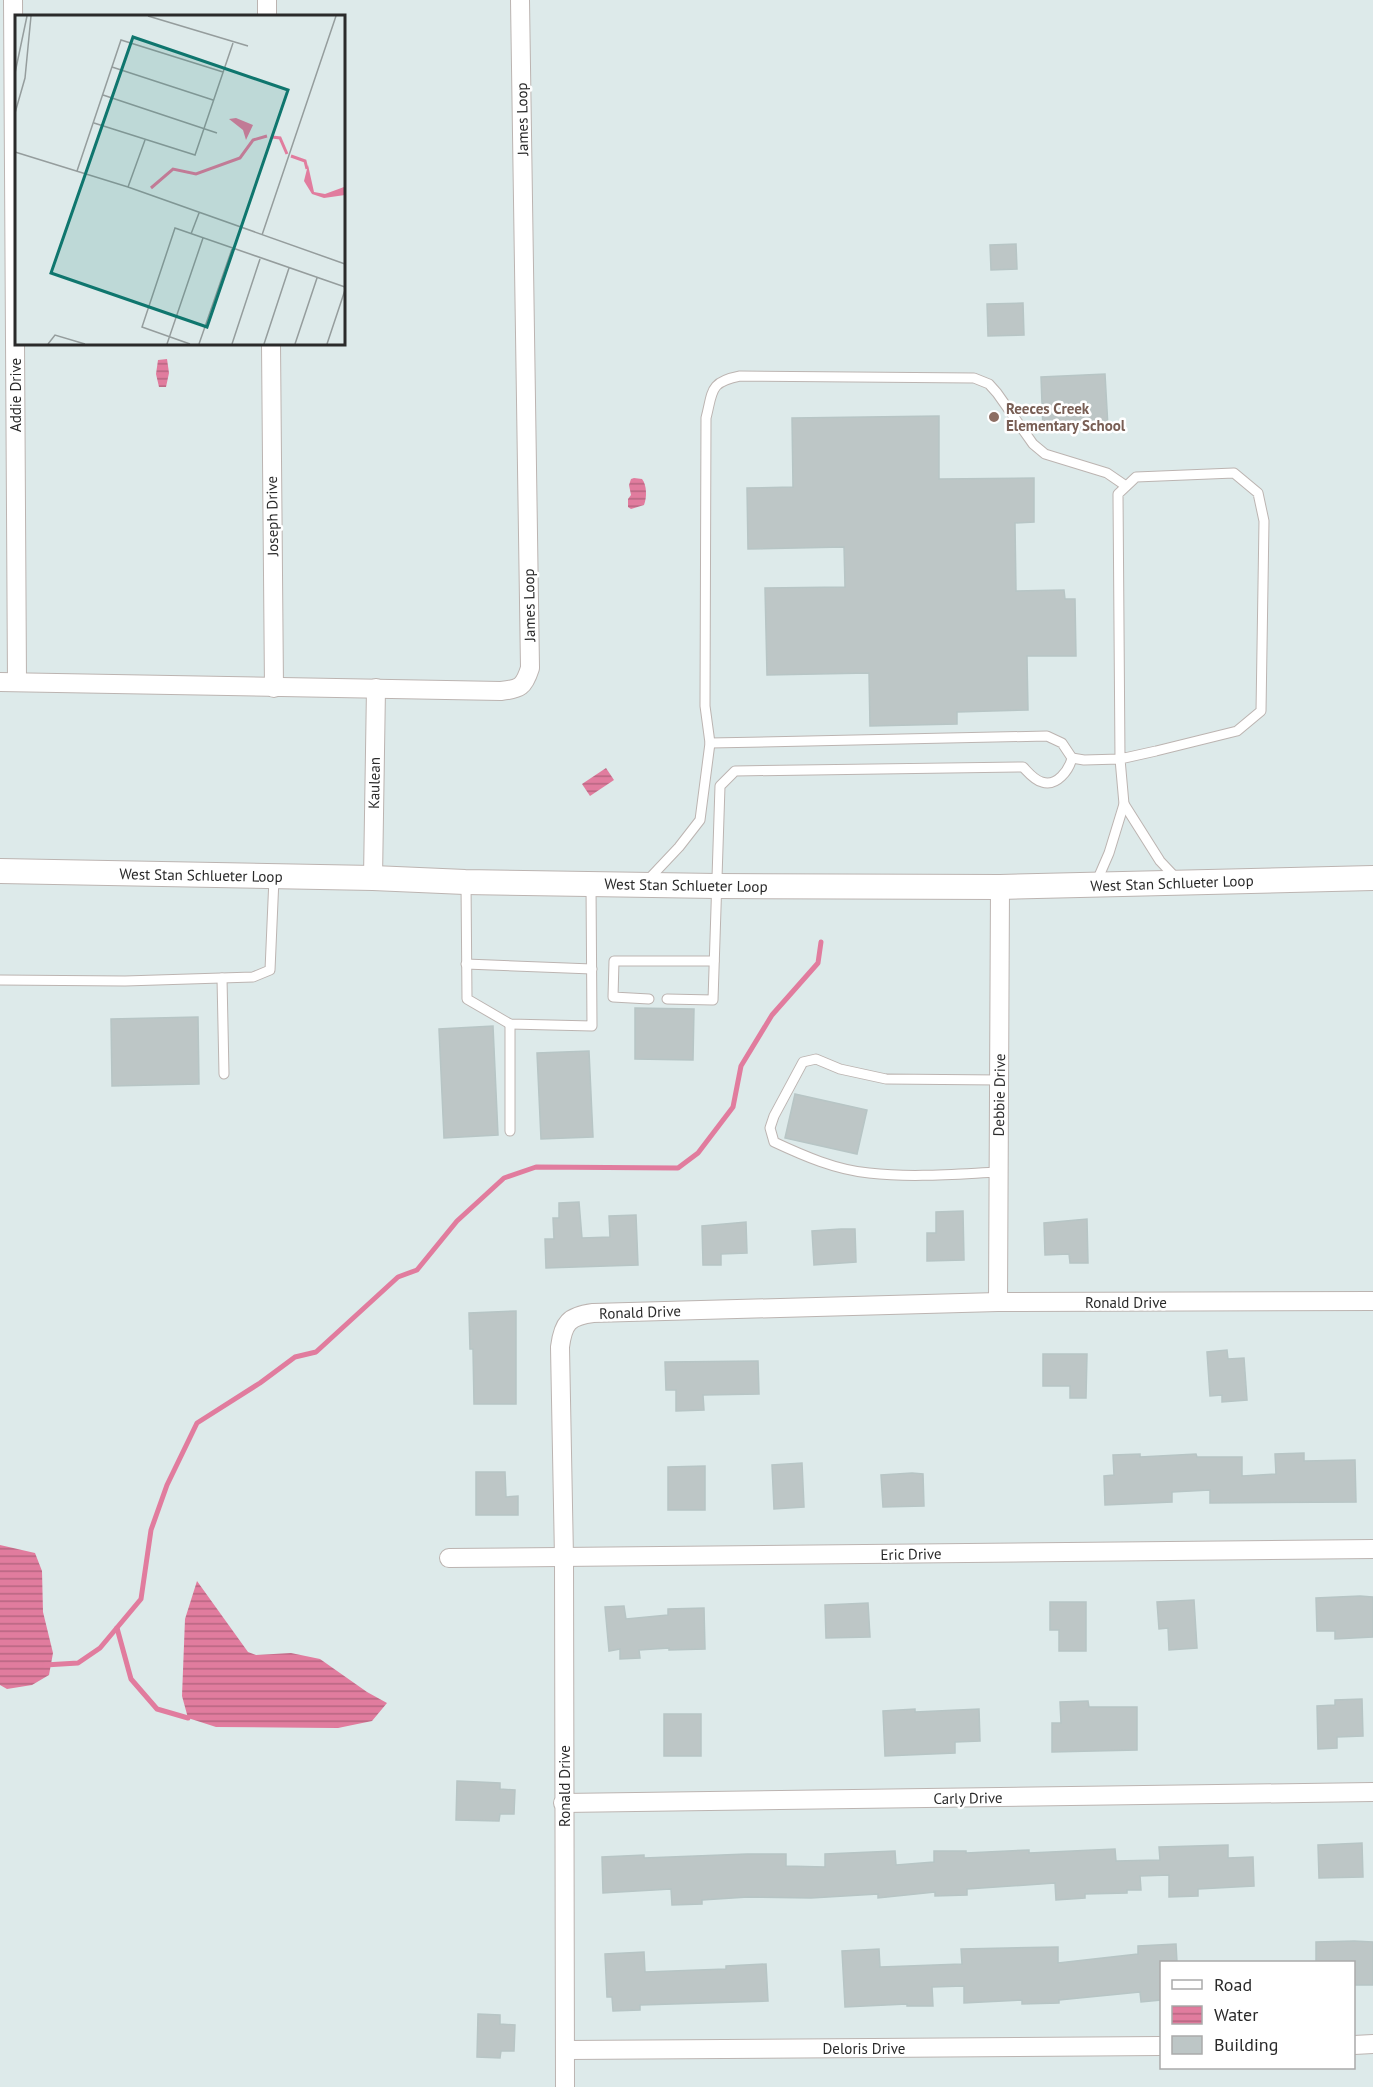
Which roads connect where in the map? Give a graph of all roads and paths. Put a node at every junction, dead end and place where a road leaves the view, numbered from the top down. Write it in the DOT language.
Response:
graph roads {
  1 [pos="13,0"];
  2 [pos="520,0"];
  3 [pos="270,345"];
  4 [pos="1126,486"];
  5 [pos="9,682"];
  6 [pos="274,688"];
  7 [pos="376,688"];
  8 [pos="710,743"];
  9 [pos="1072,758"];
  10 [pos="1120,759"];
  11 [pos="1124,804"];
  12 [pos="0,871"];
  13 [pos="274,876"];
  14 [pos="373,878"];
  15 [pos="1373,878"];
  16 [pos="465,882"];
  17 [pos="1179,882"];
  18 [pos="591,883"];
  19 [pos="644,884"];
  20 [pos="1095,885"];
  21 [pos="716,886"];
  22 [pos="1000,887"];
  23 [pos="714,961"];
  24 [pos="466,964"];
  25 [pos="592,969"];
  26 [pos="222,978"];
  27 [pos="0,980"];
  28 [pos="649,999"];
  29 [pos="666,999"];
  30 [pos="510,1024"];
  31 [pos="224,1074"];
  32 [pos="999,1080"];
  33 [pos="510,1131"];
  34 [pos="998,1172"];
  35 [pos="1373,1301"];
  36 [pos="998,1302"];
  37 [pos="1373,1549"];
  38 [pos="449,1558"];
  39 [pos="564,1558"];
  40 [pos="1373,1792"];
  41 [pos="563,1803"];
  42 [pos="1355,2044"];
  43 [pos="1373,2044"];
  44 [pos="1160,2046"];
  45 [pos="566,2050"];
  46 [pos="565,2087"];
  1 -- 5 [label="street, Addie Drive"];
  2 -- 7 [label="street, James Loop"];
  3 -- 6 [label="street, Joseph Drive"];
  4 -- 8 [label="lane"];
  4 -- 10 [label="lane"];
  4 -- 10 [label="lane"];
  5 -- 6 [label="street, James Loop"];
  6 -- 7 [label="street, James Loop"];
  7 -- 14 [label="street, Kaulean"];
  8 -- 9 [label="lane"];
  8 -- 19 [label="lane"];
  9 -- 10 [label="lane"];
  9 -- 21 [label="lane"];
  10 -- 11 [label="lane"];
  11 -- 17 [label="lane"];
  11 -- 20 [label="lane"];
  12 -- 13 [label="main road, West Stan Schlueter Loop"];
  13 -- 14 [label="main road, West Stan Schlueter Loop"];
  13 -- 26 [label="lane"];
  14 -- 16 [label="main road, West Stan Schlueter Loop"];
  15 -- 17 [label="main road, West Stan Schlueter Loop"];
  16 -- 18 [label="main road, West Stan Schlueter Loop"];
  16 -- 24 [label="lane"];
  17 -- 20 [label="main road, West Stan Schlueter Loop"];
  18 -- 19 [label="main road, West Stan Schlueter Loop"];
  18 -- 25 [label="lane"];
  19 -- 21 [label="main road, West Stan Schlueter Loop"];
  20 -- 22 [label="main road, West Stan Schlueter Loop"];
  21 -- 22 [label="main road, West Stan Schlueter Loop"];
  21 -- 23 [label="lane"];
  22 -- 32 [label="street, Debbie Drive"];
  23 -- 28 [label="lane"];
  23 -- 29 [label="lane"];
  24 -- 25 [label="lane"];
  24 -- 30 [label="lane"];
  25 -- 30 [label="lane"];
  26 -- 27 [label="lane"];
  26 -- 31 [label="lane"];
  30 -- 33 [label="lane"];
  32 -- 34 [label="street, Debbie Drive"];
  32 -- 34 [label="lane"];
  34 -- 36 [label="street, Debbie Drive"];
  35 -- 36 [label="street, Ronald Drive"];
  36 -- 39 [label="street, Ronald Drive"];
  37 -- 39 [label="street, Eric Drive"];
  38 -- 39 [label="street, Eric Drive"];
  39 -- 41 [label="street, Ronald Drive"];
  40 -- 41 [label="street, Carly Drive"];
  41 -- 45 [label="street, Ronald Drive"];
  42 -- 43 [label="street"];
  44 -- 45 [label="street, Deloris Drive"];
  45 -- 46 [label="street, Ronald Drive"];
}
